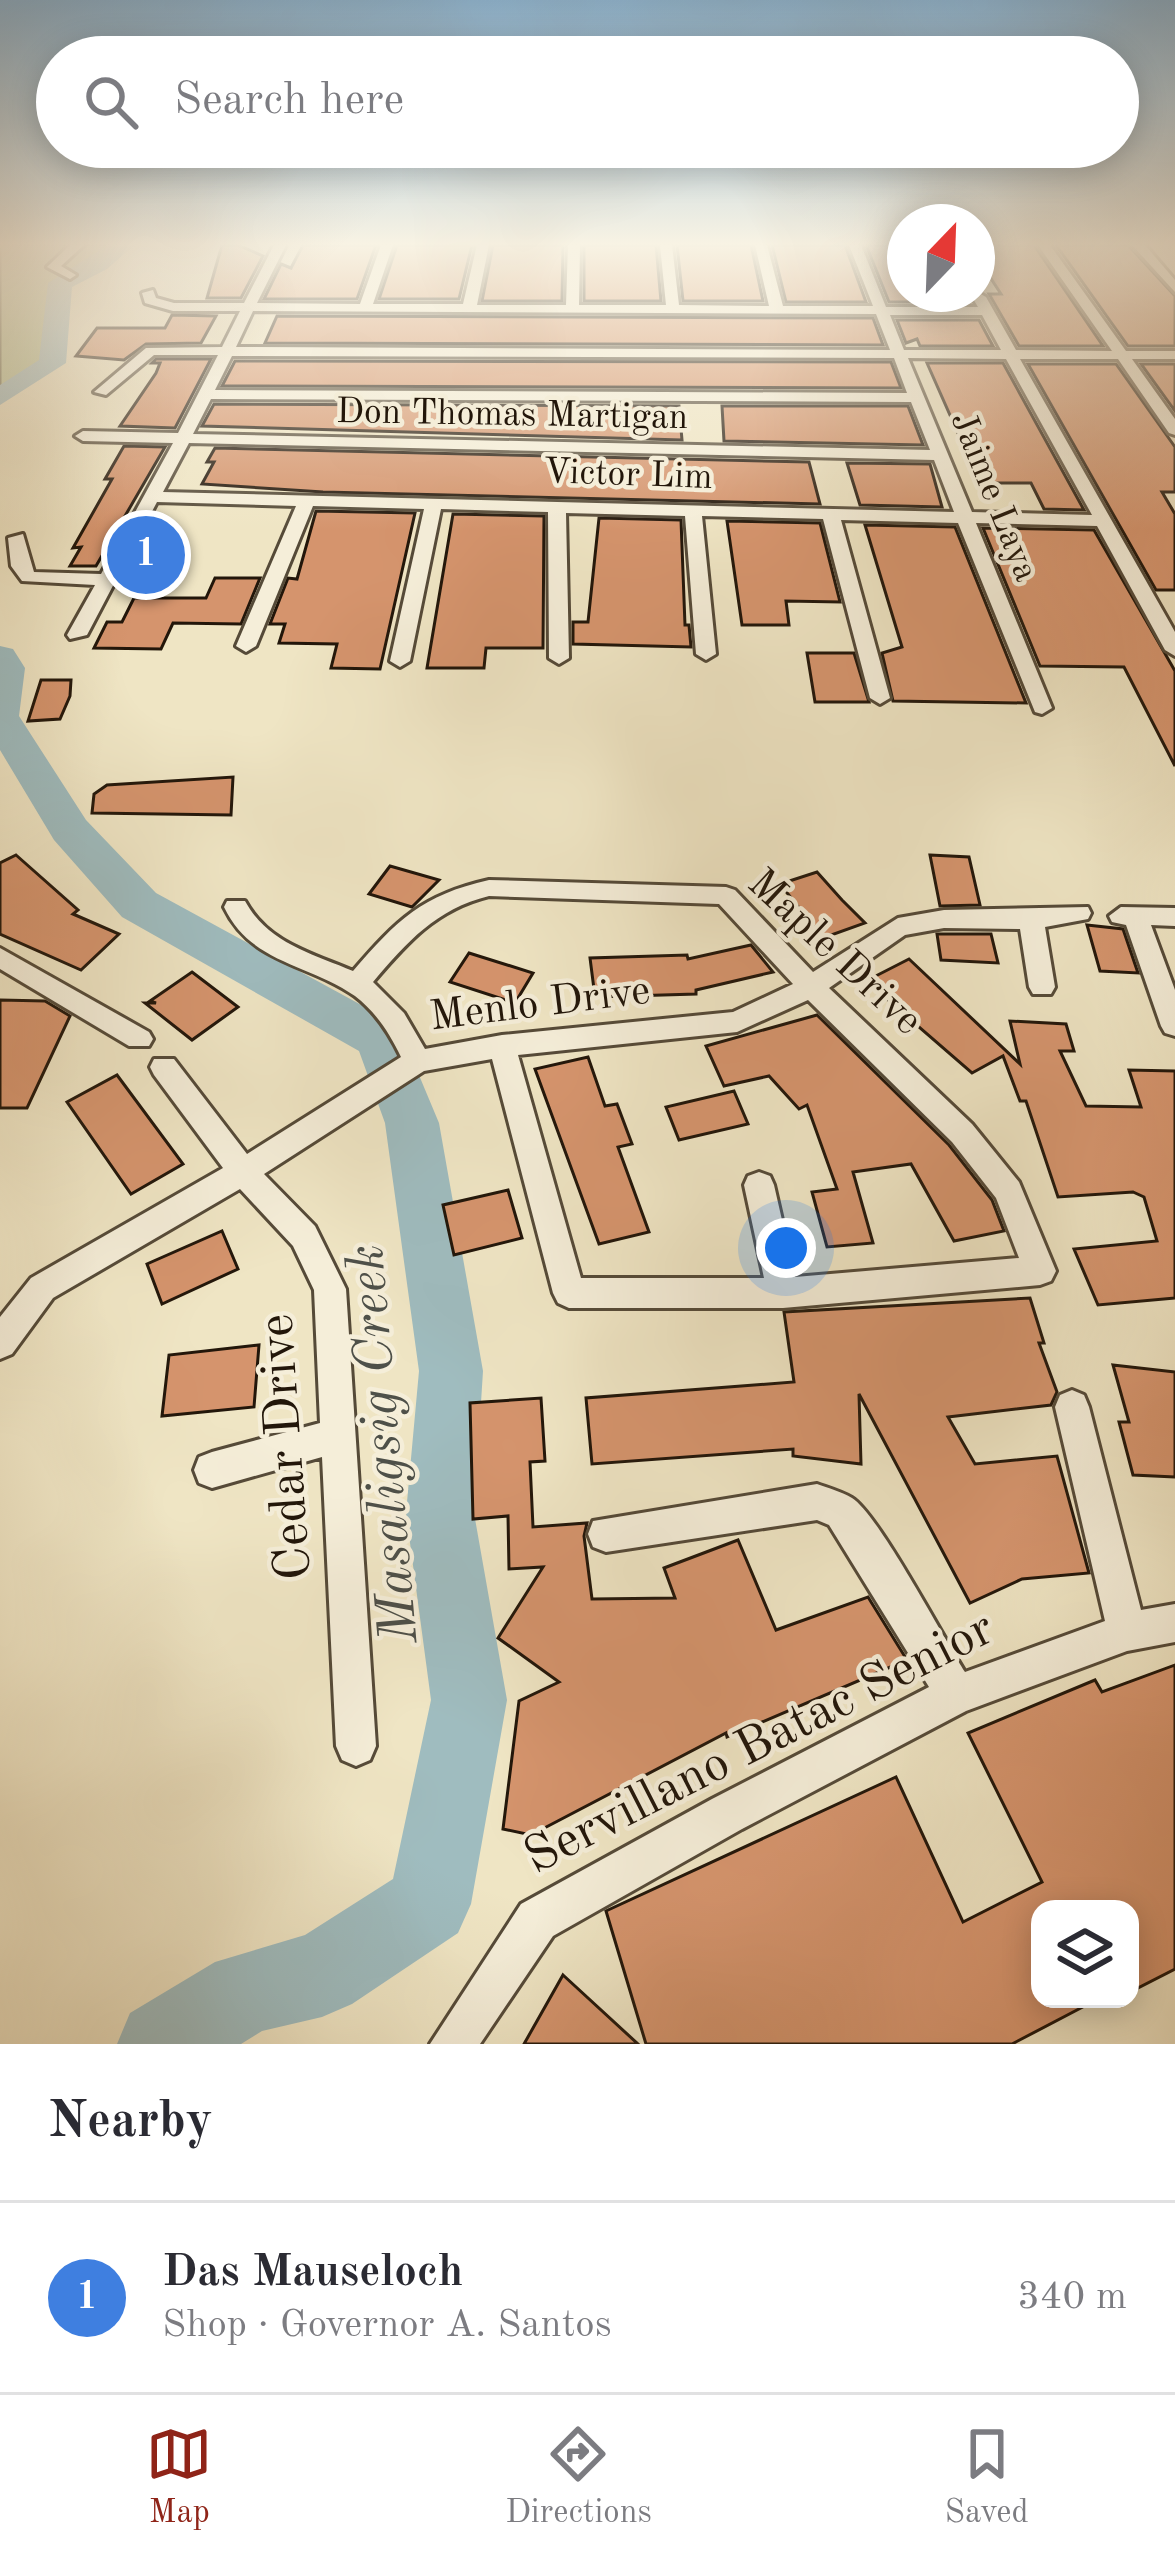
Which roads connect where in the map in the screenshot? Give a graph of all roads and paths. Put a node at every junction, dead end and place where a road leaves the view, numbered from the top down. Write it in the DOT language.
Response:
graph roads {
  1 [pos="231,340"];
  2 [pos="893,340"];
  3 [pos="1003,340"];
  4 [pos="1112,340"];
  5 [pos="226,351"];
  6 [pos="898,352"];
  7 [pos="1010,354"];
  8 [pos="1122,354"];
  9 [pos="1175,355"];
  10 [pos="101,392"];
  11 [pos="204,394"];
  12 [pos="917,398"];
  13 [pos="1175,430"];
  14 [pos="83,436"];
  15 [pos="184,439"];
  16 [pos="940,455"];
  17 [pos="148,497"];
  18 [pos="307,501"];
  19 [pos="434,504"];
  20 [pos="556,505"];
  21 [pos="693,512"];
  22 [pos="831,515"];
  23 [pos="966,518"];
  24 [pos="1105,521"];
  25 [pos="17,538"];
  26 [pos="107,580"];
  27 [pos="76,635"];
  28 [pos="246,646"];
  29 [pos="1175,650"];
  30 [pos="706,654"];
  31 [pos="559,658"];
  32 [pos="400,661"];
  33 [pos="880,698"];
  34 [pos="1042,708"];
  35 [pos="236,907"];
  36 [pos="1079,913"];
  37 [pos="1175,917"];
  38 [pos="1030,920"];
  39 [pos="0,957"];
  40 [pos="357,984"];
  41 [pos="811,987"];
  42 [pos="1042,987"];
  43 [pos="1175,1026"];
  44 [pos="139,1039"];
  45 [pos="502,1046"];
  46 [pos="164,1067"];
  47 [pos="409,1067"];
  48 [pos="243,1172"];
  49 [pos="759,1185"];
  50 [pos="783,1293"];
  51 [pos="0,1343"];
  52 [pos="1072,1407"];
  53 [pos="338,1435"];
  54 [pos="212,1470"];
  55 [pos="606,1534"];
  56 [pos="1175,1623"];
  57 [pos="1127,1632"];
  58 [pos="956,1695"];
  59 [pos="356,1746"];
  60 [pos="453,2044"];
  1 -- 5 [label="street"];
  2 -- 6 [label="street, Jaime Laya"];
  3 -- 7 [label="street"];
  4 -- 8 [label="street"];
  5 -- 6 [label="street"];
  5 -- 10 [label="street"];
  5 -- 11 [label="street"];
  6 -- 7 [label="street"];
  6 -- 12 [label="street, Jaime Laya"];
  7 -- 8 [label="street"];
  7 -- 24 [label="street"];
  8 -- 9 [label="street"];
  8 -- 13 [label="street"];
  11 -- 12 [label="street"];
  11 -- 15 [label="street"];
  12 -- 16 [label="street, Jaime Laya"];
  14 -- 15 [label="street, Don Thomas Martigan"];
  15 -- 16 [label="street, Don Thomas Martigan"];
  15 -- 17 [label="street"];
  16 -- 23 [label="street, Jaime Laya"];
  17 -- 18 [label="street, Victor Lim"];
  17 -- 26 [label="street"];
  18 -- 19 [label="street, Victor Lim"];
  18 -- 28 [label="street"];
  19 -- 20 [label="street, Victor Lim"];
  19 -- 32 [label="street"];
  20 -- 21 [label="street, Victor Lim"];
  20 -- 31 [label="street"];
  21 -- 22 [label="street, Victor Lim"];
  21 -- 30 [label="street"];
  22 -- 23 [label="street, Victor Lim"];
  22 -- 33 [label="street"];
  23 -- 24 [label="street, Victor Lim"];
  23 -- 34 [label="street, Jaime Laya"];
  24 -- 29 [label="street"];
  25 -- 26 [label="street"];
  26 -- 27 [label="street"];
  35 -- 40 [label="street"];
  36 -- 38 [label="street, Menlo Drive"];
  37 -- 43 [label="street"];
  38 -- 41 [label="street, Menlo Drive"];
  38 -- 42 [label="street"];
  39 -- 44 [label="street"];
  40 -- 41 [label="street, Maple Drive"];
  40 -- 47 [label="street"];
  41 -- 45 [label="street, Menlo Drive"];
  41 -- 50 [label="street, Maple Drive"];
  45 -- 47 [label="street, Menlo Drive"];
  45 -- 50 [label="street"];
  46 -- 48 [label="street, Cedar Drive"];
  47 -- 48 [label="street, Menlo Drive"];
  48 -- 51 [label="street, Menlo Drive"];
  48 -- 53 [label="street, Cedar Drive"];
  49 -- 50 [label="street"];
  52 -- 57 [label="street"];
  53 -- 54 [label="street"];
  53 -- 59 [label="street, Cedar Drive"];
  55 -- 58 [label="street"];
  56 -- 57 [label="street, Servillano Batac Senior"];
  57 -- 58 [label="street, Servillano Batac Senior"];
  58 -- 60 [label="street, Servillano Batac Senior"];
}
